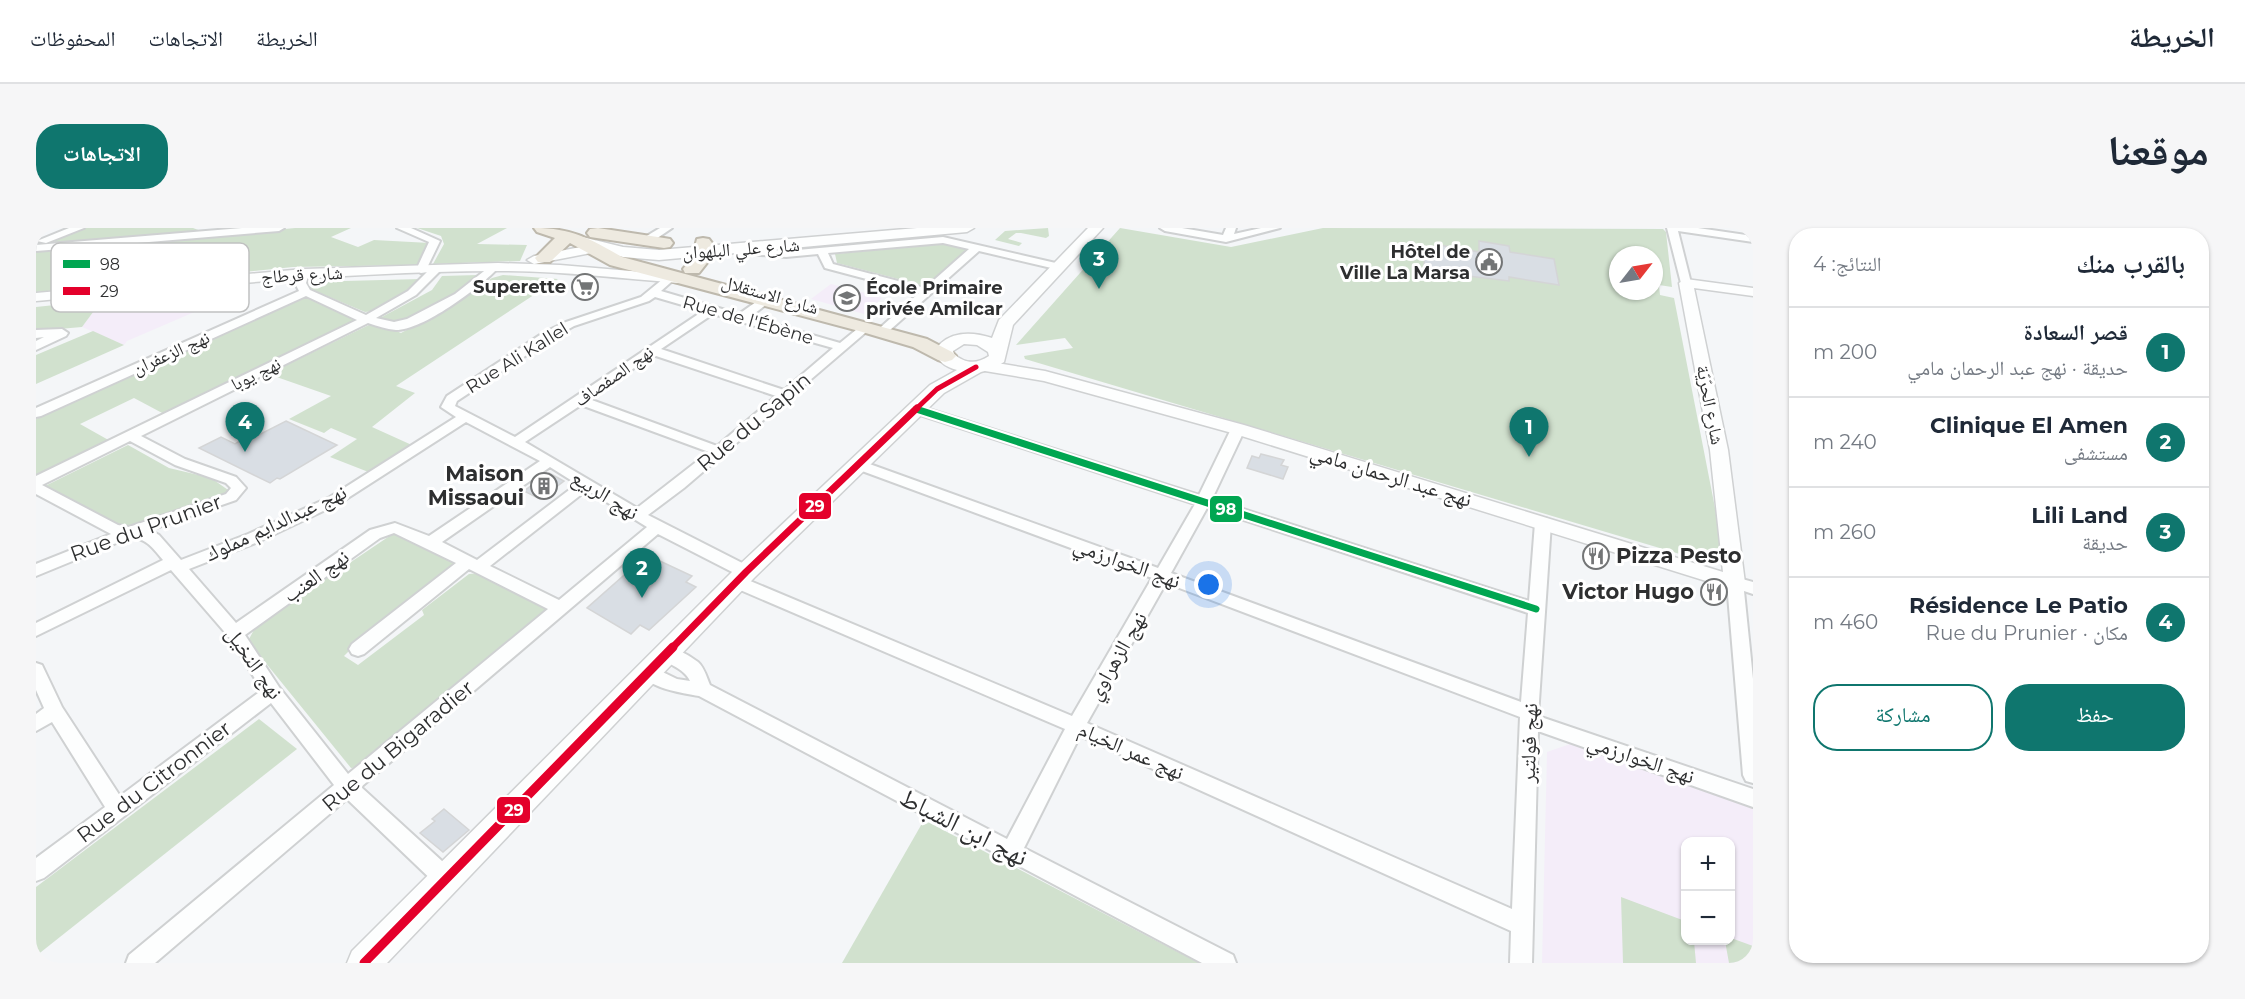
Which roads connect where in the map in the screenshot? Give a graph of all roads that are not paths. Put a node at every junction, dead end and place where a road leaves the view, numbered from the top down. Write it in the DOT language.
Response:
graph roads {
  1 [pos="79,228"];
  2 [pos="207,228"];
  3 [pos="279,228"];
  4 [pos="402,228"];
  5 [pos="543,228"];
  6 [pos="881,228"];
  7 [pos="967,228"];
  8 [pos="1165,228"];
  9 [pos="1275,228"];
  10 [pos="1672,228"];
  11 [pos="1677,228"];
  12 [pos="1090,231"];
  13 [pos="221,234"];
  14 [pos="1228,235"];
  15 [pos="585,239"];
  16 [pos="1753,239"];
  17 [pos="144,240"];
  18 [pos="660,241"];
  19 [pos="38,242"];
  20 [pos="95,243"];
  21 [pos="137,243"];
  22 [pos="703,247"];
  23 [pos="977,248"];
  24 [pos="736,250"];
  25 [pos="822,251"];
  26 [pos="554,261"];
  27 [pos="495,267"];
  28 [pos="1060,267"];
  29 [pos="429,269"];
  30 [pos="304,273"];
  31 [pos="684,276"];
  32 [pos="249,278"];
  33 [pos="1686,283"];
  34 [pos="306,292"];
  35 [pos="928,292"];
  36 [pos="1753,292"];
  37 [pos="654,293"];
  38 [pos="51,296"];
  39 [pos="36,297"];
  40 [pos="767,299"];
  41 [pos="711,310"];
  42 [pos="367,318"];
  43 [pos="741,318"];
  44 [pos="1005,324"];
  45 [pos="876,327"];
  46 [pos="36,334"];
  47 [pos="36,346"];
  48 [pos="842,347"];
  49 [pos="952,349"];
  50 [pos="651,350"];
  51 [pos="998,352"];
  52 [pos="980,367"];
  53 [pos="1045,376"];
  54 [pos="937,389"];
  55 [pos="786,395"];
  56 [pos="580,400"];
  57 [pos="916,408"];
  58 [pos="36,413"];
  59 [pos="465,417"];
  60 [pos="1238,429"];
  61 [pos="130,436"];
  62 [pos="517,442"];
  63 [pos="719,451"];
  64 [pos="550,461"];
  65 [pos="859,465"];
  66 [pos="36,482"];
  67 [pos="587,483"];
  68 [pos="36,488"];
  69 [pos="1204,501"];
  70 [pos="638,515"];
  71 [pos="1543,523"];
  72 [pos="657,527"];
  73 [pos="132,531"];
  74 [pos="430,543"];
  75 [pos="175,564"];
  76 [pos="474,564"];
  77 [pos="36,570"];
  78 [pos="1163,576"];
  79 [pos="742,577"];
  80 [pos="1744,586"];
  81 [pos="562,609"];
  82 [pos="1536,609"];
  83 [pos="36,630"];
  84 [pos="235,633"];
  85 [pos="358,649"];
  86 [pos="667,653"];
  87 [pos="36,670"];
  88 [pos="648,672"];
  89 [pos="703,690"];
  90 [pos="273,692"];
  91 [pos="55,711"];
  92 [pos="1529,717"];
  93 [pos="36,723"];
  94 [pos="1076,726"];
  95 [pos="1753,775"];
  96 [pos="347,787"];
  97 [pos="1753,798"];
  98 [pos="118,810"];
  99 [pos="1012,850"];
  100 [pos="36,871"];
  101 [pos="446,879"];
  102 [pos="1523,925"];
  103 [pos="137,963"];
  104 [pos="364,963"];
  105 [pos="1225,963"];
  106 [pos="1521,963"];
  1 -- 19 [label="street"];
  2 -- 13 [label="street"];
  3 -- 13 [label="street"];
  4 -- 29 [label="street, نهج يوبا"];
  5 -- 15 [label="highway"];
  6 -- 22 [label="main road, شارع علي البلهوان"];
  7 -- 24 [label="main road, شارع علي البلهوان"];
  8 -- 14 [label="street"];
  9 -- 14 [label="street"];
  10 -- 33 [label="street, شارع الحرّيّة"];
  11 -- 16 [label="street"];
  12 -- 28 [label="main road"];
  13 -- 17 [label="street"];
  15 -- 18 [label="highway"];
  15 -- 18 [label="highway"];
  15 -- 26 [label="highway"];
  15 -- 26 [label="street"];
  15 -- 31 [label="highway"];
  17 -- 20 [label="street"];
  17 -- 21 [label="street"];
  18 -- 22 [label="main road, شارع علي البلهوان"];
  18 -- 31 [label="highway"];
  22 -- 24 [label="main road, شارع علي البلهوان"];
  22 -- 31 [label="highway"];
  23 -- 25 [label="street"];
  23 -- 28 [label="street"];
  23 -- 35 [label="street, Rue du Sapin"];
  24 -- 25 [label="street"];
  25 -- 35 [label="street"];
  26 -- 27 [label="street"];
  26 -- 27 [label="street"];
  26 -- 31 [label="street"];
  27 -- 29 [label="street, شارع قرطاج"];
  27 -- 42 [label="street"];
  28 -- 44 [label="main road"];
  29 -- 30 [label="street, شارع قرطاج"];
  29 -- 42 [label="street, نهج يوبا"];
  30 -- 32 [label="street, شارع قرطاج"];
  30 -- 34 [label="street"];
  31 -- 37 [label="street, Rue Ali Kallel"];
  31 -- 40 [label="highway, شارع الاستقلال"];
  31 -- 45 [label="highway, شارع الاستقلال"];
  33 -- 36 [label="street"];
  33 -- 80 [label="street, شارع الحرّيّة"];
  34 -- 42 [label="street"];
  34 -- 58 [label="street, نهج الزعفران"];
  35 -- 45 [label="street, Rue du Sapin"];
  37 -- 41 [label="street, Rue de l'Ébène"];
  37 -- 59 [label="street, Rue Ali Kallel"];
  38 -- 39 [label="street, شارع قرطاج"];
  40 -- 43 [label="street"];
  40 -- 45 [label="highway, شارع الاستقلال"];
  41 -- 43 [label="street, Rue de l'Ébène"];
  41 -- 50 [label="street, نهج الصفصاف"];
  42 -- 61 [label="street, نهج يوبا"];
  43 -- 48 [label="street, Rue de l'Ébène"];
  44 -- 49 [label="main road"];
  44 -- 51 [label="main road"];
  45 -- 48 [label="street, Rue du Sapin"];
  45 -- 49 [label="highway, شارع الاستقلال"];
  46 -- 47 [label="street"];
  48 -- 55 [label="street, Rue du Sapin"];
  49 -- 51 [label="main road"];
  49 -- 52 [label="main road"];
  49 -- 54 [label="main road"];
  50 -- 55 [label="street"];
  50 -- 56 [label="street, نهج الصفصاف"];
  51 -- 52 [label="main road"];
  51 -- 53 [label="street"];
  52 -- 53 [label="street"];
  52 -- 54 [label="main road"];
  53 -- 60 [label="street, نهج عبد الرحمان مامي"];
  54 -- 57 [label="main road"];
  55 -- 63 [label="street, Rue du Sapin"];
  56 -- 62 [label="street, نهج الصفصاف"];
  56 -- 63 [label="street"];
  57 -- 65 [label="main road"];
  57 -- 69 [label="street"];
  59 -- 62 [label="street, نهج الربيع"];
  59 -- 75 [label="street, نهج عبدالدايم مملوك"];
  60 -- 69 [label="street, نهج الزهراوي"];
  60 -- 71 [label="street, نهج عبد الرحمان مامي"];
  61 -- 66 [label="street, نهج يوبا"];
  61 -- 73 [label="street, Rue du Prunier"];
  62 -- 64 [label="street, نهج الربيع"];
  63 -- 70 [label="street, Rue du Sapin"];
  64 -- 67 [label="street, نهج الربيع"];
  64 -- 74 [label="street"];
  65 -- 78 [label="street, نهج الخوارزمي"];
  65 -- 79 [label="main road"];
  67 -- 70 [label="street, نهج الربيع"];
  67 -- 76 [label="street"];
  68 -- 73 [label="street, نهج النخيل"];
  69 -- 78 [label="street, نهج الزهراوي"];
  69 -- 82 [label="street"];
  70 -- 72 [label="street, نهج الربيع"];
  71 -- 80 [label="street, نهج عبد الرحمان مامي"];
  71 -- 82 [label="street, نهج فولتير"];
  72 -- 79 [label="street, نهج الربيع"];
  72 -- 81 [label="street, Rue du Bigaradier"];
  73 -- 75 [label="street, نهج النخيل"];
  73 -- 77 [label="street, Rue du Prunier"];
  74 -- 76 [label="street"];
  74 -- 84 [label="street, نهج العنب"];
  75 -- 83 [label="street, نهج عبدالدايم مملوك"];
  75 -- 84 [label="street, نهج النخيل"];
  76 -- 81 [label="street"];
  76 -- 85 [label="street"];
  78 -- 92 [label="street, نهج الخوارزمي"];
  78 -- 94 [label="street, نهج الزهراوي"];
  79 -- 86 [label="main road"];
  79 -- 94 [label="street, نهج عمر الخيام"];
  80 -- 95 [label="street"];
  81 -- 96 [label="street, Rue du Bigaradier"];
  82 -- 92 [label="street, نهج فولتير"];
  84 -- 90 [label="street, نهج النخيل"];
  86 -- 88 [label="main road"];
  86 -- 89 [label="street"];
  87 -- 91 [label="street"];
  88 -- 89 [label="street"];
  88 -- 101 [label="main road"];
  89 -- 99 [label="street, نهج ابن الشباط"];
  90 -- 96 [label="street, نهج النخيل"];
  90 -- 98 [label="street, Rue du Citronnier"];
  91 -- 93 [label="street"];
  91 -- 98 [label="street"];
  92 -- 97 [label="street, نهج الخوارزمي"];
  92 -- 102 [label="street, نهج فولتير"];
  94 -- 99 [label="street, نهج الزهراوي"];
  94 -- 102 [label="street, نهج عمر الخيام"];
  96 -- 101 [label="street, نهج النخيل"];
  96 -- 103 [label="street, Rue du Bigaradier"];
  98 -- 100 [label="street, Rue du Citronnier"];
  99 -- 105 [label="street, نهج ابن الشباط"];
  101 -- 104 [label="main road"];
  102 -- 106 [label="street, نهج فولتير"];
}
